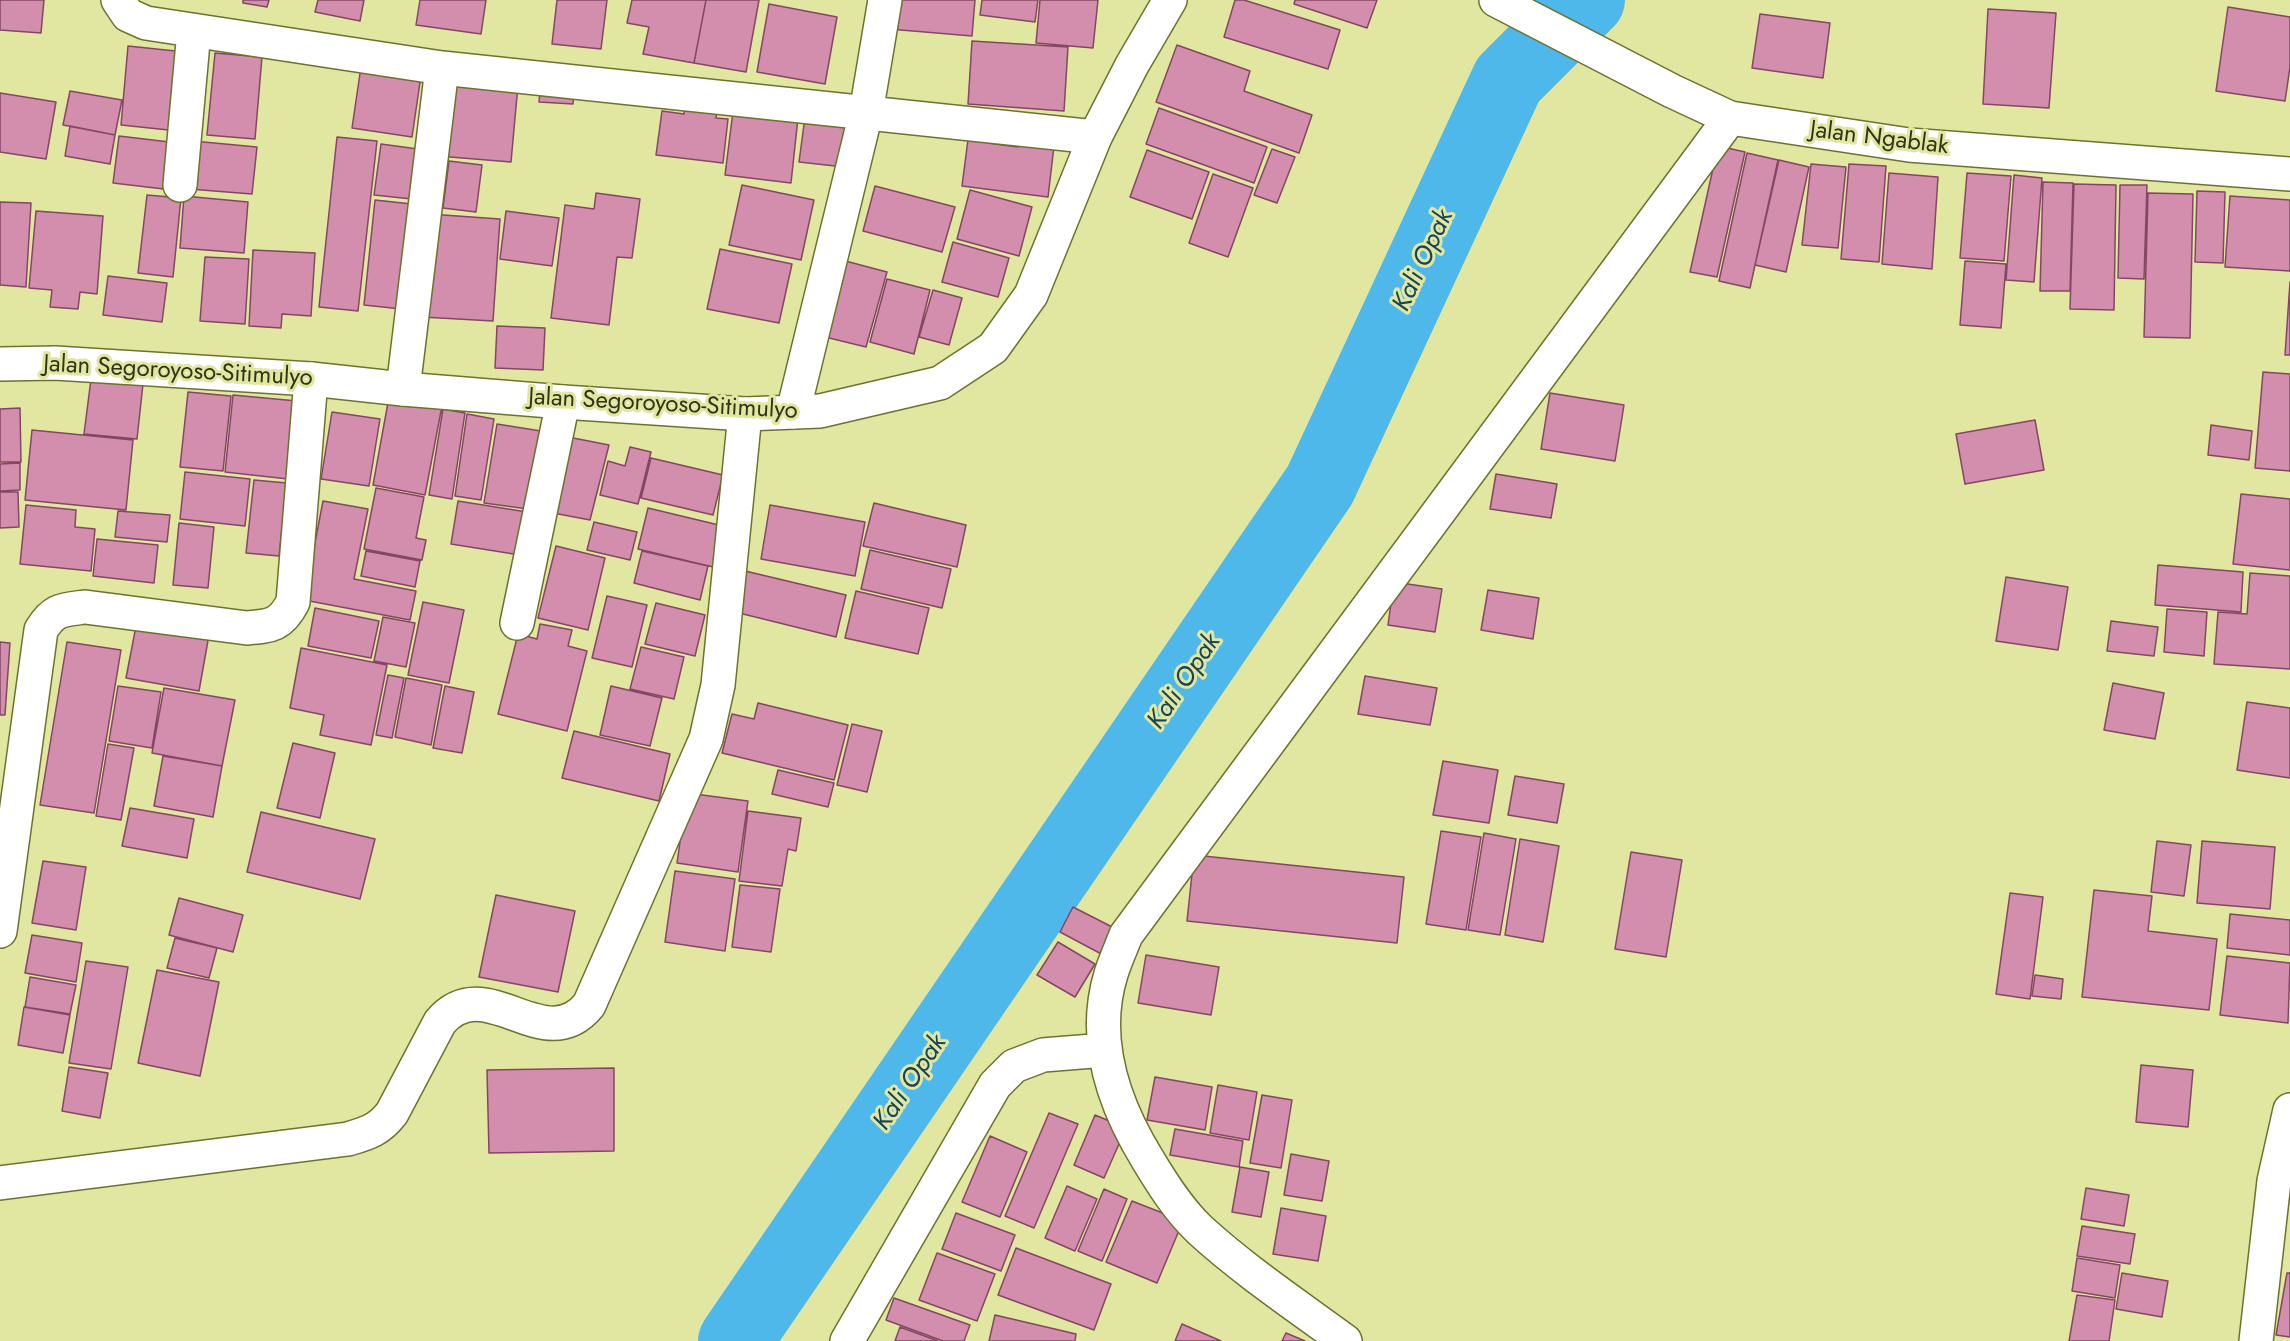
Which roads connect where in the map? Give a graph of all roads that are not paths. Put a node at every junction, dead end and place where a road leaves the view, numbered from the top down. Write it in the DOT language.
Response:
graph roads {
  1 [pos="118,0"];
  2 [pos="885,0"];
  3 [pos="1170,0"];
  4 [pos="1497,0"];
  5 [pos="194,31"];
  6 [pos="442,68"];
  7 [pos="866,113"];
  8 [pos="1730,118"];
  9 [pos="1095,137"];
  10 [pos="2290,174"];
  11 [pos="180,185"];
  12 [pos="0,364"];
  13 [pos="312,379"];
  14 [pos="403,390"];
  15 [pos="563,402"];
  16 [pos="793,412"];
  17 [pos="745,414"];
  18 [pos="517,623"];
  19 [pos="0,931"];
  20 [pos="1105,1050"];
  21 [pos="2290,1110"];
  22 [pos="0,1183"];
  23 [pos="847,1341"];
  24 [pos="1345,1341"];
  25 [pos="2256,1341"];
  1 -- 5 [label="street"];
  2 -- 7 [label="street"];
  3 -- 9 [label="street, Jalan Segoroyoso-Sitimulyo"];
  4 -- 8 [label="street, Jalan Ngablak"];
  5 -- 6 [label="street"];
  5 -- 11 [label="street"];
  6 -- 7 [label="street"];
  6 -- 14 [label="street"];
  7 -- 9 [label="street"];
  7 -- 16 [label="street"];
  8 -- 10 [label="street, Jalan Ngablak"];
  8 -- 20 [label="street"];
  9 -- 16 [label="street, Jalan Segoroyoso-Sitimulyo"];
  12 -- 13 [label="street, Jalan Segoroyoso-Sitimulyo"];
  13 -- 14 [label="street, Jalan Segoroyoso-Sitimulyo"];
  13 -- 19 [label="street"];
  14 -- 15 [label="street, Jalan Segoroyoso-Sitimulyo"];
  15 -- 17 [label="street, Jalan Segoroyoso-Sitimulyo"];
  15 -- 18 [label="street"];
  16 -- 17 [label="street, Jalan Segoroyoso-Sitimulyo"];
  17 -- 22 [label="street"];
  20 -- 23 [label="street"];
  20 -- 24 [label="street"];
  21 -- 25 [label="street"];
}
